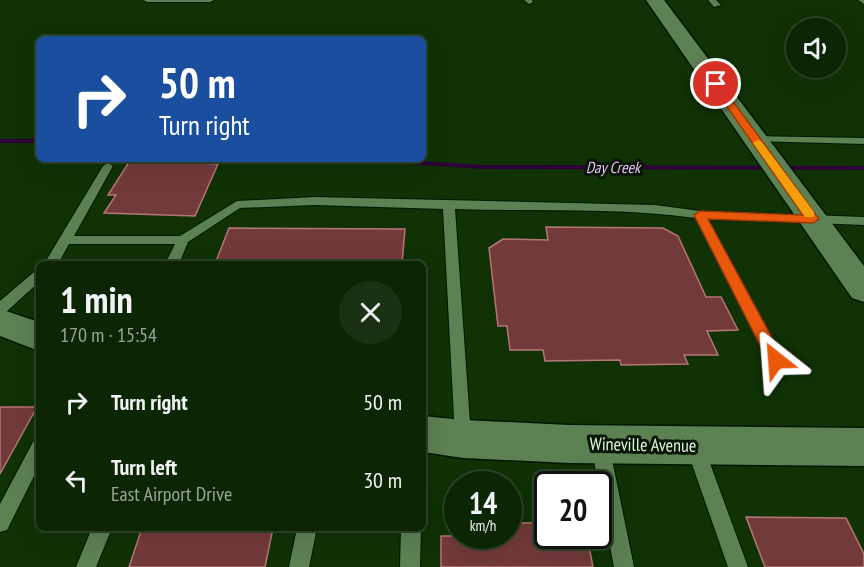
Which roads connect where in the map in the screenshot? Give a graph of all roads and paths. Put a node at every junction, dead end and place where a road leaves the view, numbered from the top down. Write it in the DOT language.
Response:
graph roads {
  1 [pos="147,0"];
  2 [pos="210,0"];
  3 [pos="655,0"];
  4 [pos="864,141"];
  5 [pos="760,146"];
  6 [pos="108,166"];
  7 [pos="449,205"];
  8 [pos="804,207"];
  9 [pos="700,215"];
  10 [pos="864,221"];
  11 [pos="65,240"];
  12 [pos="183,240"];
  13 [pos="53,261"];
  14 [pos="173,261"];
  15 [pos="36,278"];
  16 [pos="864,290"];
  17 [pos="0,309"];
  18 [pos="0,322"];
  19 [pos="36,336"];
  20 [pos="776,360"];
  21 [pos="426,434"];
  22 [pos="463,439"];
  23 [pos="600,445"];
  24 [pos="694,445"];
  25 [pos="864,447"];
  26 [pos="36,454"];
  27 [pos="0,523"];
  28 [pos="101,531"];
  29 [pos="306,531"];
  30 [pos="411,531"];
  31 [pos="86,567"];
  32 [pos="300,567"];
  33 [pos="410,567"];
  34 [pos="624,567"];
  35 [pos="738,567"];
  1 -- 2 [label="lane"];
  3 -- 5 [label="main road"];
  4 -- 5 [label="lane"];
  5 -- 8 [label="main road"];
  6 -- 11 [label="lane"];
  7 -- 9 [label="lane"];
  7 -- 12 [label="lane"];
  7 -- 22 [label="lane"];
  8 -- 9 [label="lane"];
  8 -- 10 [label="lane"];
  8 -- 16 [label="main road"];
  9 -- 20 [label="lane"];
  11 -- 12 [label="lane"];
  11 -- 13 [label="lane"];
  12 -- 14 [label="lane"];
  15 -- 17 [label="lane"];
  18 -- 19 [label="main road"];
  21 -- 22 [label="main road, Wineville Avenue"];
  22 -- 23 [label="main road, Wineville Avenue"];
  23 -- 24 [label="main road, Wineville Avenue"];
  23 -- 34 [label="lane"];
  24 -- 25 [label="main road, Wineville Avenue"];
  24 -- 35 [label="lane"];
  26 -- 27 [label="lane"];
  28 -- 31 [label="lane"];
  29 -- 32 [label="lane"];
  30 -- 33 [label="lane"];
}
